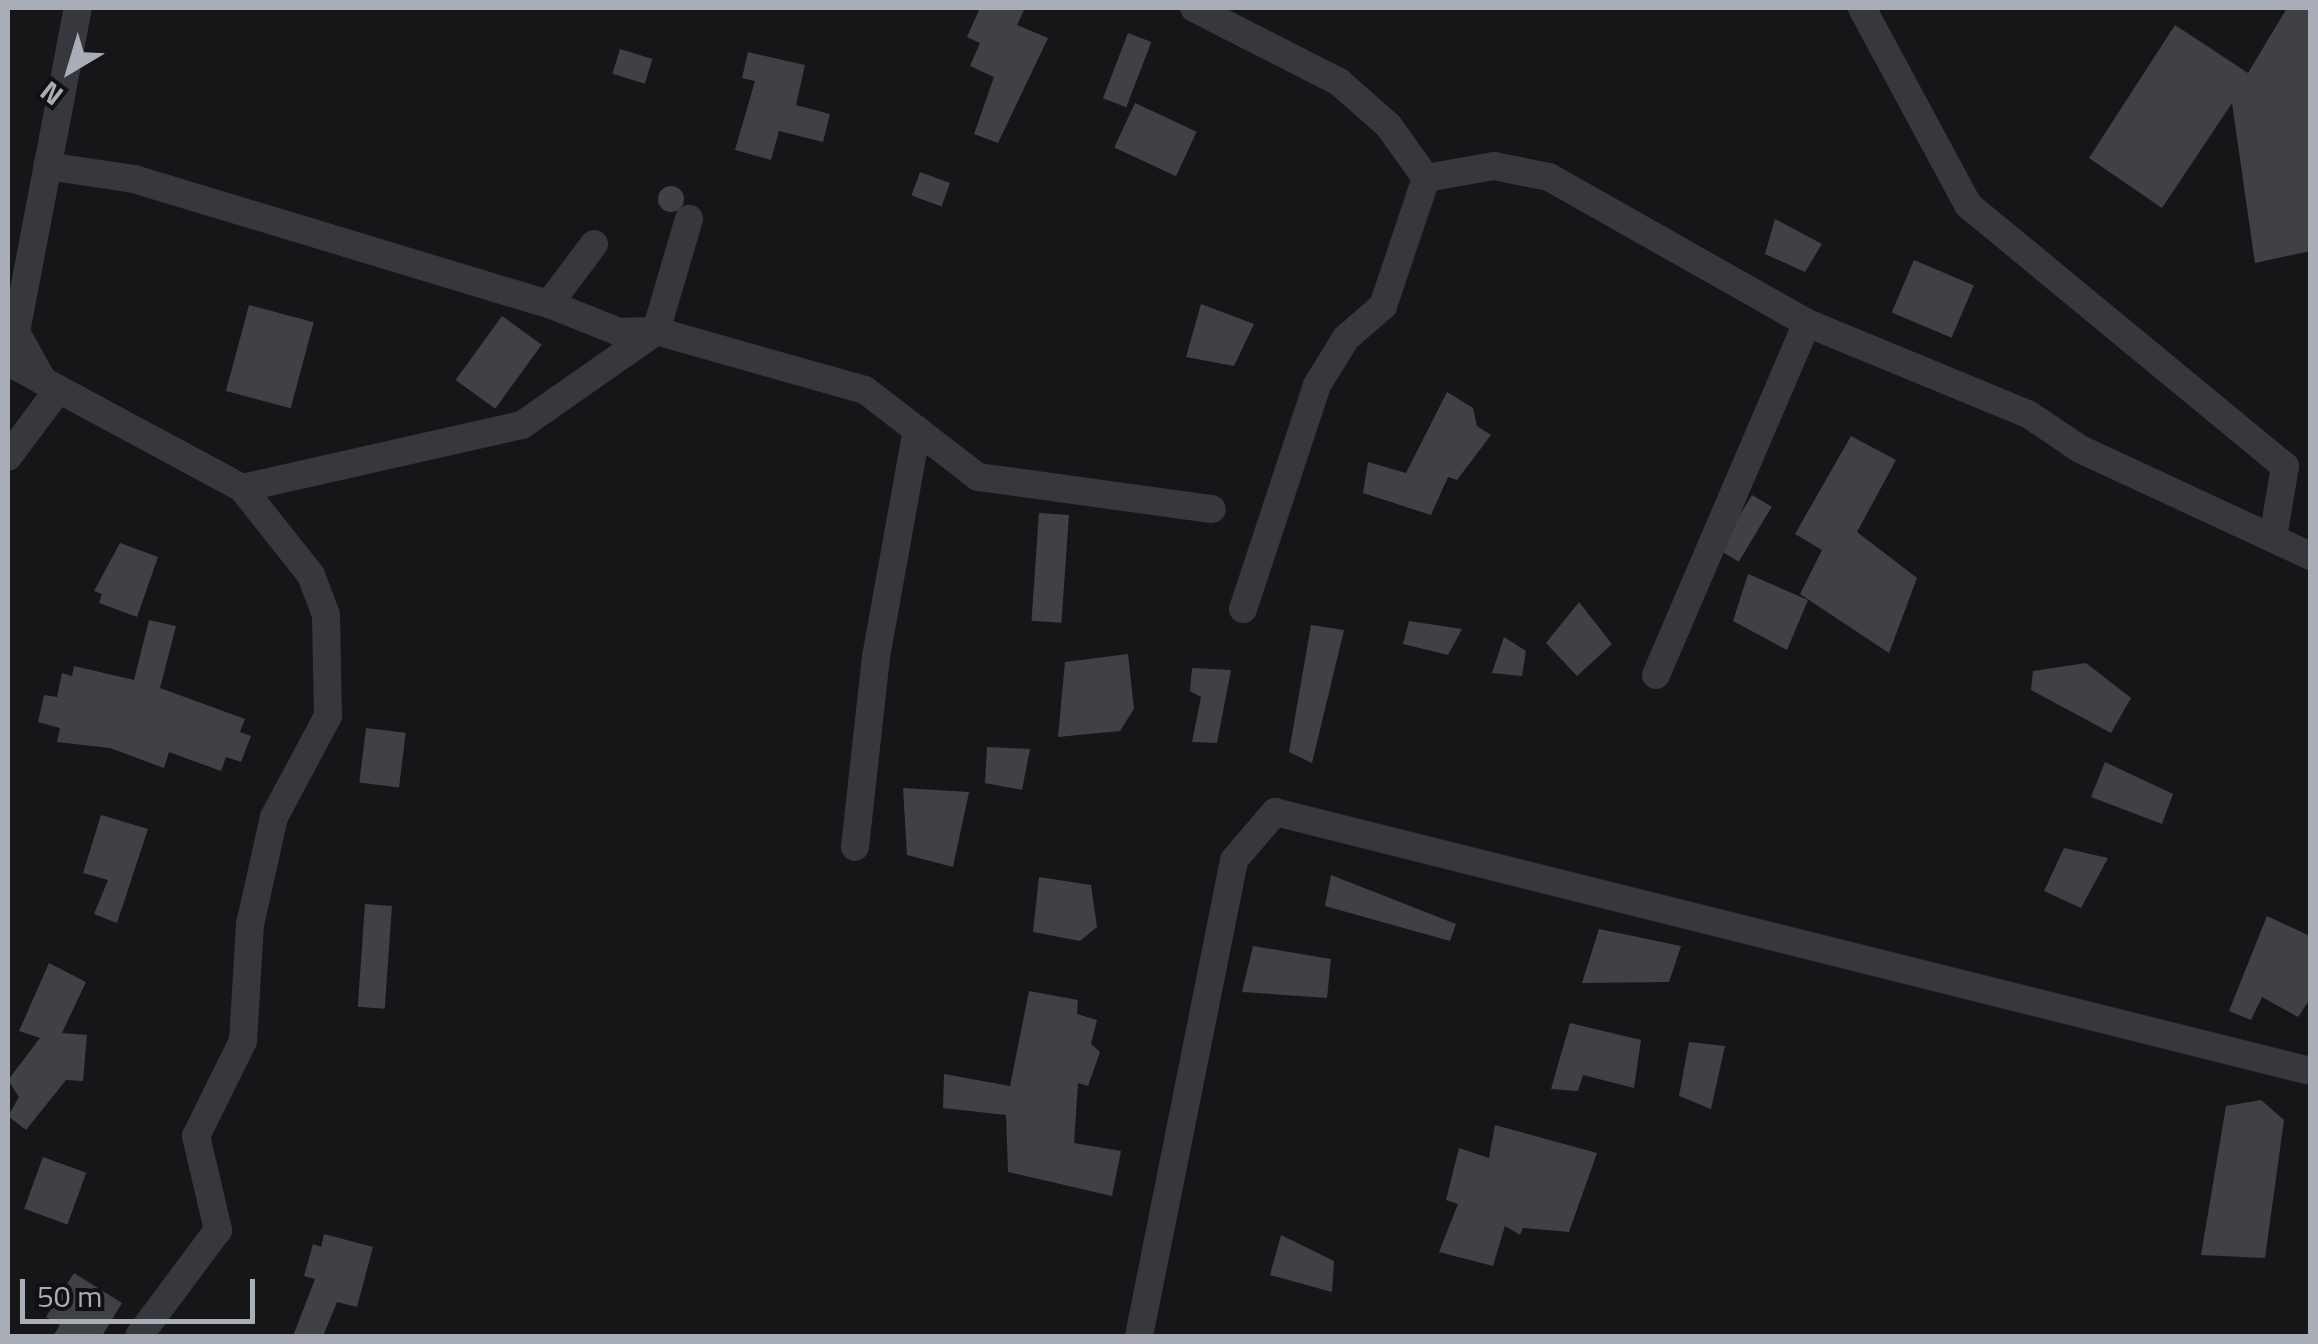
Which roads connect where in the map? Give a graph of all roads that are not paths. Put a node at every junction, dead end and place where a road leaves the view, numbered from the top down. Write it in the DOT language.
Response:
graph roads {
  1 [pos="78,8"];
  2 [pos="1194,8"];
  3 [pos="1862,8"];
  4 [pos="47,166"];
  5 [pos="1426,178"];
  6 [pos="689,219"];
  7 [pos="594,244"];
  8 [pos="548,304"];
  9 [pos="1807,323"];
  10 [pos="656,331"];
  11 [pos="8,362"];
  12 [pos="51,386"];
  13 [pos="917,430"];
  14 [pos="8,457"];
  15 [pos="242,488"];
  16 [pos="1212,509"];
  17 [pos="2272,538"];
  18 [pos="2310,556"];
  19 [pos="1243,608"];
  20 [pos="1656,675"];
  21 [pos="855,847"];
  22 [pos="2310,1072"];
  23 [pos="139,1336"];
  24 [pos="1139,1336"];
  1 -- 4 [label="street"];
  2 -- 5 [label="street"];
  3 -- 17 [label="street"];
  4 -- 8 [label="street"];
  4 -- 12 [label="street"];
  5 -- 9 [label="street"];
  5 -- 19 [label="street"];
  6 -- 10 [label="street"];
  7 -- 8 [label="street"];
  8 -- 10 [label="street"];
  9 -- 17 [label="street"];
  9 -- 20 [label="street"];
  10 -- 13 [label="street"];
  10 -- 15 [label="street"];
  11 -- 12 [label="street"];
  12 -- 14 [label="street"];
  12 -- 15 [label="street"];
  13 -- 16 [label="street"];
  13 -- 21 [label="street"];
  15 -- 23 [label="street"];
  17 -- 18 [label="street"];
  22 -- 24 [label="street"];
}
